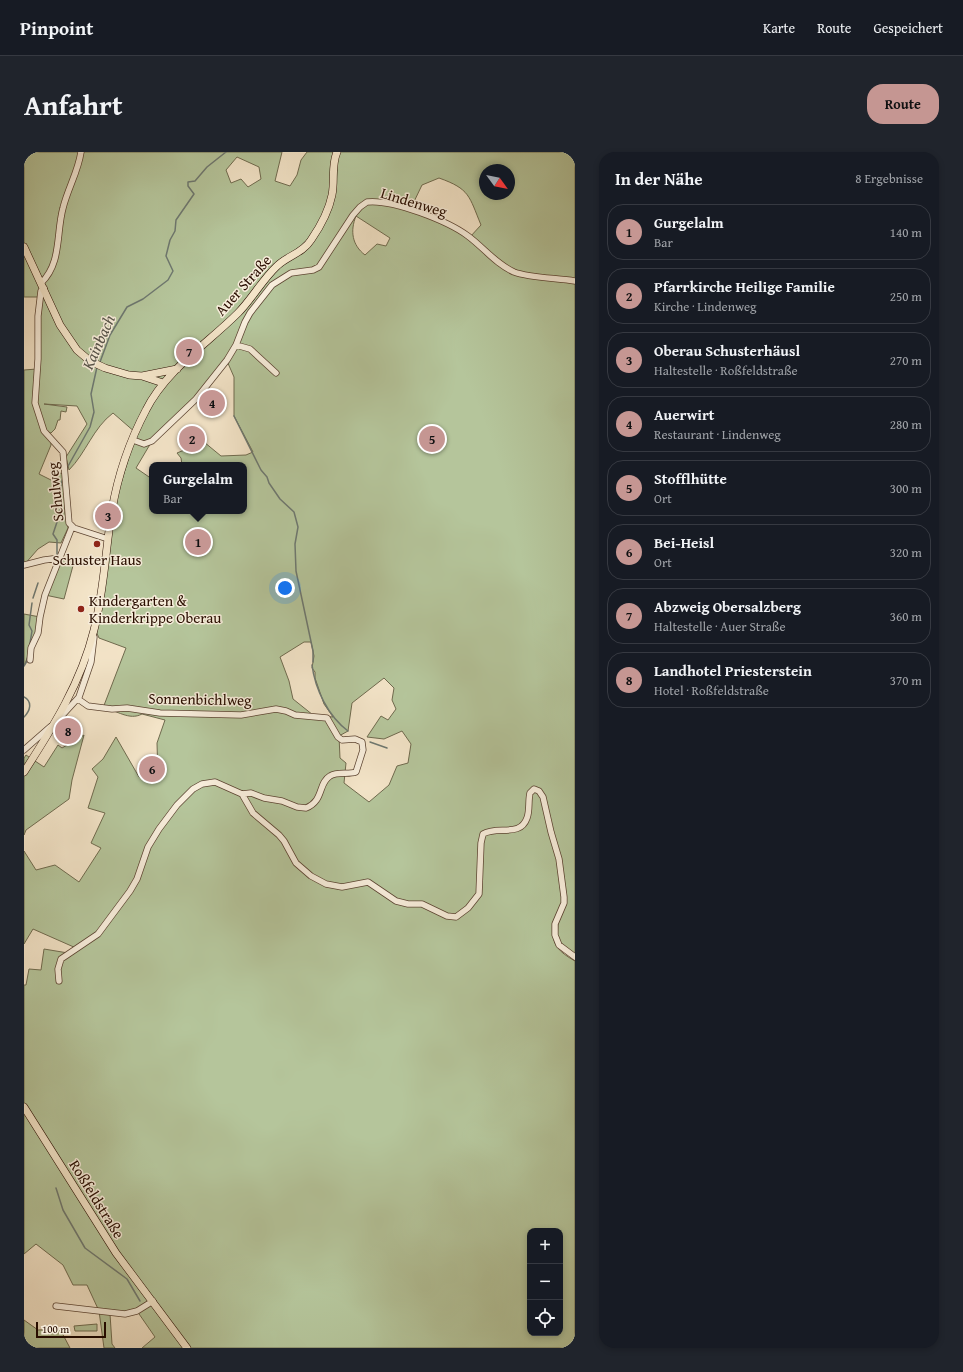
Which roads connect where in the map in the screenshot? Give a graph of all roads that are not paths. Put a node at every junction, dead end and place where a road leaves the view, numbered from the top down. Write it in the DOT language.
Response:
graph roads {
  1 [pos="81,152"];
  2 [pos="337,152"];
  3 [pos="24,247"];
  4 [pos="575,281"];
  5 [pos="42,286"];
  6 [pos="50,300"];
  7 [pos="40,305"];
  8 [pos="236,345"];
  9 [pos="177,369"];
  10 [pos="157,373"];
  11 [pos="276,374"];
  12 [pos="142,376"];
  13 [pos="150,379"];
  14 [pos="163,383"];
  15 [pos="156,394"];
  16 [pos="133,440"];
  17 [pos="72,527"];
  18 [pos="108,539"];
  19 [pos="60,558"];
  20 [pos="24,565"];
  21 [pos="95,629"];
  22 [pos="30,660"];
  23 [pos="78,699"];
  24 [pos="54,723"];
  25 [pos="24,750"];
  26 [pos="24,772"];
  27 [pos="242,794"];
  28 [pos="575,957"];
  29 [pos="59,981"];
  30 [pos="24,1107"];
  31 [pos="153,1302"];
  32 [pos="56,1306"];
  33 [pos="187,1348"];
  1 -- 5 [label="street"];
  2 -- 9 [label="main road, Auer Straße"];
  3 -- 5 [label="main road"];
  4 -- 8 [label="street, Lindenweg"];
  5 -- 6 [label="main road"];
  5 -- 7 [label="street, Schulweg"];
  6 -- 7 [label="street"];
  6 -- 12 [label="main road"];
  7 -- 17 [label="street, Schulweg"];
  8 -- 11 [label="street"];
  8 -- 16 [label="street, Lindenweg"];
  9 -- 10 [label="main road"];
  9 -- 14 [label="main road, Auer Straße"];
  10 -- 12 [label="main road"];
  10 -- 14 [label="main road"];
  12 -- 13 [label="main road"];
  13 -- 14 [label="main road"];
  13 -- 15 [label="main road"];
  14 -- 15 [label="main road"];
  15 -- 16 [label="main road"];
  16 -- 18 [label="main road"];
  17 -- 18 [label="street, Schulweg"];
  17 -- 19 [label="street"];
  18 -- 21 [label="main road"];
  19 -- 20 [label="street"];
  19 -- 22 [label="street"];
  21 -- 23 [label="street"];
  21 -- 24 [label="main road"];
  23 -- 24 [label="street"];
  23 -- 27 [label="street, Sonnenbichlweg"];
  24 -- 25 [label="street"];
  24 -- 26 [label="main road"];
  27 -- 28 [label="street"];
  27 -- 29 [label="street, Sonnenbichlweg"];
  30 -- 31 [label="main road, Roßfeldstraße"];
  31 -- 32 [label="street"];
  31 -- 33 [label="main road, Roßfeldstraße"];
}
